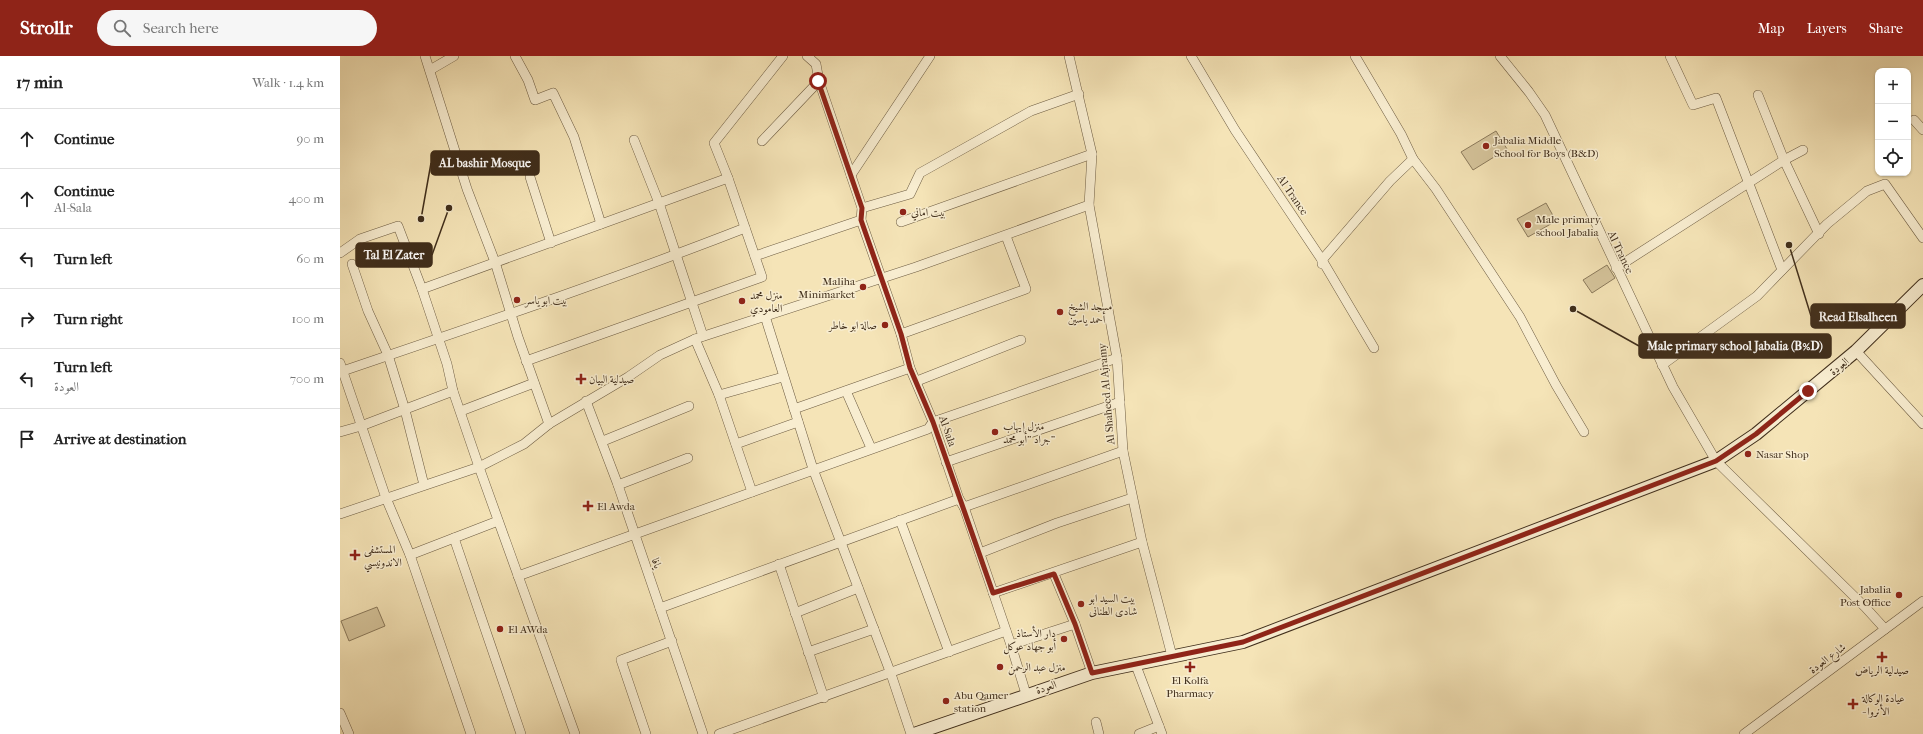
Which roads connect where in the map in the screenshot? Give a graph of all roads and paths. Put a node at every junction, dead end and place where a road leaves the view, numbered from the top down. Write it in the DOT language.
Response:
graph roads {
  1 [pos="425,56"];
  2 [pos="454,56"];
  3 [pos="515,56"];
  4 [pos="783,56"];
  5 [pos="807,56"];
  6 [pos="822,56"];
  7 [pos="930,56"];
  8 [pos="1069,56"];
  9 [pos="1191,56"];
  10 [pos="1355,56"];
  11 [pos="1500,56"];
  12 [pos="1670,56"];
  13 [pos="816,64"];
  14 [pos="430,70"];
  15 [pos="818,81"];
  16 [pos="1079,94"];
  17 [pos="1758,95"];
  18 [pos="1914,120"];
  19 [pos="1923,130"];
  20 [pos="634,140"];
  21 [pos="762,141"];
  22 [pos="1802,150"];
  23 [pos="1092,154"];
  24 [pos="1413,159"];
  25 [pos="1784,160"];
  26 [pos="851,175"];
  27 [pos="530,177"];
  28 [pos="728,178"];
  29 [pos="1750,182"];
  30 [pos="659,203"];
  31 [pos="1089,205"];
  32 [pos="862,208"];
  33 [pos="861,220"];
  34 [pos="901,222"];
  35 [pos="601,224"];
  36 [pos="745,228"];
  37 [pos="1819,234"];
  38 [pos="1006,236"];
  39 [pos="1923,238"];
  40 [pos="551,243"];
  41 [pos="340,253"];
  42 [pos="676,255"];
  43 [pos="755,256"];
  44 [pos="495,262"];
  45 [pos="352,264"];
  46 [pos="1322,265"];
  47 [pos="1616,268"];
  48 [pos="1782,270"];
  49 [pos="881,278"];
  50 [pos="1923,285"];
  51 [pos="422,289"];
  52 [pos="691,302"];
  53 [pos="511,313"];
  54 [pos="765,316"];
  55 [pos="901,334"];
  56 [pos="699,338"];
  57 [pos="439,339"];
  58 [pos="1021,340"];
  59 [pos="1374,348"];
  60 [pos="1856,352"];
  61 [pos="388,354"];
  62 [pos="1117,358"];
  63 [pos="526,361"];
  64 [pos="1662,365"];
  65 [pos="910,368"];
  66 [pos="341,369"];
  67 [pos="783,377"];
  68 [pos="917,381"];
  69 [pos="534,383"];
  70 [pos="453,391"];
  71 [pos="846,391"];
  72 [pos="719,395"];
  73 [pos="586,401"];
  74 [pos="1120,402"];
  75 [pos="689,406"];
  76 [pos="794,409"];
  77 [pos="405,410"];
  78 [pos="461,411"];
  79 [pos="798,422"];
  80 [pos="933,422"];
  81 [pos="549,424"];
  82 [pos="1923,424"];
  83 [pos="361,426"];
  84 [pos="340,432"];
  85 [pos="1584,432"];
  86 [pos="602,441"];
  87 [pos="736,444"];
  88 [pos="871,448"];
  89 [pos="1123,451"];
  90 [pos="688,458"];
  91 [pos="1716,461"];
  92 [pos="946,462"];
  93 [pos="478,467"];
  94 [pos="812,470"];
  95 [pos="424,485"];
  96 [pos="618,485"];
  97 [pos="752,492"];
  98 [pos="386,498"];
  99 [pos="1132,498"];
  100 [pos="962,503"];
  101 [pos="340,514"];
  102 [pos="900,520"];
  103 [pos="498,521"];
  104 [pos="635,534"];
  105 [pos="454,538"];
  106 [pos="841,541"];
  107 [pos="1142,542"];
  108 [pos="980,553"];
  109 [pos="410,555"];
  110 [pos="779,564"];
  111 [pos="1054,574"];
  112 [pos="518,576"];
  113 [pos="858,588"];
  114 [pos="993,593"];
  115 [pos="1923,601"];
  116 [pos="660,608"];
  117 [pos="795,613"];
  118 [pos="1075,624"];
  119 [pos="874,629"];
  120 [pos="1885,629"];
  121 [pos="1006,631"];
  122 [pos="672,641"];
  123 [pos="1011,645"];
  124 [pos="808,652"];
  125 [pos="948,652"];
  126 [pos="1172,656"];
  127 [pos="1135,663"];
  128 [pos="1092,673"];
  129 [pos="891,674"];
  130 [pos="1026,694"];
  131 [pos="824,698"];
  132 [pos="340,713"];
  133 [pos="1096,722"];
  134 [pos="1160,730"];
  135 [pos="919,733"];
  136 [pos="349,734"];
  137 [pos="471,734"];
  138 [pos="521,734"];
  139 [pos="575,734"];
  140 [pos="646,734"];
  141 [pos="703,734"];
  142 [pos="719,734"];
  143 [pos="1099,734"];
  144 [pos="1139,734"];
  145 [pos="1744,734"];
  1 -- 14 [label="street"];
  2 -- 14 [label="street"];
  3 -- 35 [label="street"];
  4 -- 28 [label="street"];
  5 -- 13 [label="street"];
  6 -- 13 [label="street"];
  7 -- 26 [label="street"];
  8 -- 16 [label="street, Al Shaheed Al Ajramy"];
  9 -- 46 [label="street, Al Trance"];
  10 -- 24 [label="street"];
  11 -- 47 [label="street, Al Trance"];
  12 -- 29 [label="street"];
  13 -- 15 [label="street, Al-Sala"];
  14 -- 44 [label="street"];
  15 -- 21 [label="street"];
  15 -- 26 [label="street, Al-Sala"];
  16 -- 23 [label="street, Al Shaheed Al Ajramy"];
  16 -- 32 [label="street"];
  17 -- 25 [label="street"];
  18 -- 19 [label="street"];
  20 -- 30 [label="street"];
  22 -- 25 [label="street"];
  23 -- 31 [label="street, Al Shaheed Al Ajramy"];
  23 -- 34 [label="street"];
  24 -- 46 [label="street"];
  24 -- 85 [label="street"];
  25 -- 29 [label="street"];
  25 -- 37 [label="street"];
  26 -- 32 [label="street, Al-Sala"];
  27 -- 40 [label="street"];
  28 -- 30 [label="street"];
  28 -- 36 [label="street"];
  29 -- 47 [label="street"];
  29 -- 48 [label="street"];
  30 -- 35 [label="street"];
  30 -- 42 [label="street"];
  31 -- 38 [label="street"];
  31 -- 62 [label="street, Al Shaheed Al Ajramy"];
  32 -- 33 [label="street, Al-Sala"];
  33 -- 43 [label="street"];
  33 -- 49 [label="street, Al-Sala"];
  35 -- 40 [label="street"];
  36 -- 42 [label="street"];
  36 -- 43 [label="street"];
  37 -- 39 [label="street"];
  37 -- 48 [label="street"];
  38 -- 49 [label="street"];
  38 -- 55 [label="street"];
  40 -- 44 [label="street"];
  41 -- 51 [label="street"];
  42 -- 52 [label="street"];
  42 -- 53 [label="street"];
  43 -- 52 [label="street"];
  44 -- 51 [label="street"];
  44 -- 53 [label="street"];
  45 -- 61 [label="street"];
  46 -- 59 [label="street, Al Trance"];
  47 -- 64 [label="street, Al Trance"];
  48 -- 64 [label="street"];
  49 -- 54 [label="street"];
  49 -- 55 [label="street, Al-Sala"];
  50 -- 60 [label="main road, العودة"];
  51 -- 57 [label="street"];
  52 -- 56 [label="street"];
  52 -- 63 [label="street"];
  53 -- 57 [label="street"];
  53 -- 63 [label="street"];
  54 -- 56 [label="street"];
  54 -- 67 [label="street"];
  55 -- 65 [label="street, Al-Sala"];
  56 -- 72 [label="street"];
  56 -- 73 [label="street"];
  57 -- 61 [label="street"];
  57 -- 70 [label="street"];
  58 -- 68 [label="street"];
  60 -- 82 [label="street"];
  60 -- 91 [label="main road, العودة"];
  61 -- 66 [label="street"];
  61 -- 77 [label="street"];
  62 -- 74 [label="street, Al Shaheed Al Ajramy"];
  62 -- 80 [label="street"];
  63 -- 69 [label="street"];
  64 -- 91 [label="street, Al Trance"];
  65 -- 68 [label="street, Al-Sala"];
  65 -- 71 [label="street"];
  66 -- 83 [label="street"];
  67 -- 72 [label="street"];
  67 -- 76 [label="street"];
  68 -- 80 [label="street, Al-Sala"];
  69 -- 78 [label="street"];
  69 -- 81 [label="street"];
  70 -- 77 [label="street"];
  70 -- 78 [label="street"];
  71 -- 76 [label="street"];
  71 -- 88 [label="street"];
  72 -- 87 [label="street"];
  73 -- 81 [label="street"];
  73 -- 86 [label="street, يافا"];
  74 -- 89 [label="street, Al Shaheed Al Ajramy"];
  74 -- 92 [label="street"];
  75 -- 86 [label="street"];
  76 -- 79 [label="street"];
  77 -- 83 [label="street"];
  77 -- 95 [label="street"];
  78 -- 93 [label="street"];
  79 -- 87 [label="street"];
  79 -- 94 [label="street"];
  80 -- 88 [label="street"];
  80 -- 92 [label="street, Al-Sala"];
  81 -- 93 [label="street"];
  83 -- 84 [label="street"];
  83 -- 98 [label="street"];
  86 -- 96 [label="street, يافا"];
  87 -- 97 [label="street"];
  88 -- 94 [label="street"];
  89 -- 99 [label="street, Al Shaheed Al Ajramy"];
  89 -- 100 [label="street"];
  90 -- 96 [label="street"];
  91 -- 120 [label="street, Al Trance"];
  91 -- 126 [label="main road, العودة"];
  92 -- 100 [label="street, Al-Sala"];
  93 -- 95 [label="street"];
  93 -- 103 [label="street"];
  94 -- 97 [label="street"];
  94 -- 106 [label="street"];
  95 -- 98 [label="street"];
  96 -- 104 [label="street, يافا"];
  97 -- 104 [label="street"];
  98 -- 101 [label="street"];
  98 -- 109 [label="street"];
  99 -- 107 [label="street, Al Shaheed Al Ajramy"];
  99 -- 108 [label="street"];
  100 -- 102 [label="street"];
  100 -- 108 [label="street, Al-Sala"];
  102 -- 106 [label="street"];
  102 -- 125 [label="street"];
  103 -- 105 [label="street"];
  103 -- 112 [label="street"];
  104 -- 112 [label="street"];
  104 -- 116 [label="street, يافا"];
  105 -- 109 [label="street"];
  105 -- 138 [label="street"];
  106 -- 110 [label="street"];
  106 -- 113 [label="street"];
  107 -- 111 [label="street"];
  107 -- 126 [label="street, Al Shaheed Al Ajramy"];
  108 -- 114 [label="street, Al-Sala"];
  109 -- 137 [label="street"];
  110 -- 116 [label="street"];
  110 -- 117 [label="street"];
  111 -- 114 [label="street"];
  111 -- 118 [label="street"];
  112 -- 139 [label="street"];
  113 -- 117 [label="street"];
  113 -- 119 [label="street"];
  114 -- 121 [label="street, Al-Sala"];
  115 -- 120 [label="street, شارع العودة"];
  116 -- 122 [label="street, يافا"];
  117 -- 124 [label="street"];
  118 -- 123 [label="street"];
  118 -- 128 [label="street"];
  119 -- 124 [label="street"];
  119 -- 129 [label="street"];
  120 -- 145 [label="street, شارع العودة"];
  121 -- 123 [label="street, Al-Sala"];
  121 -- 125 [label="street"];
  122 -- 140 [label="street"];
  122 -- 141 [label="street, يافا"];
  123 -- 130 [label="street, Al-Sala"];
  124 -- 131 [label="street"];
  125 -- 129 [label="street"];
  126 -- 127 [label="main road, العودة"];
  127 -- 128 [label="main road, العودة"];
  127 -- 134 [label="street"];
  128 -- 130 [label="main road, العودة"];
  129 -- 131 [label="street"];
  129 -- 135 [label="street"];
  130 -- 135 [label="main road, العودة"];
  131 -- 142 [label="street"];
  132 -- 136 [label="street"];
  133 -- 143 [label="street"];
  134 -- 144 [label="street"];
}
